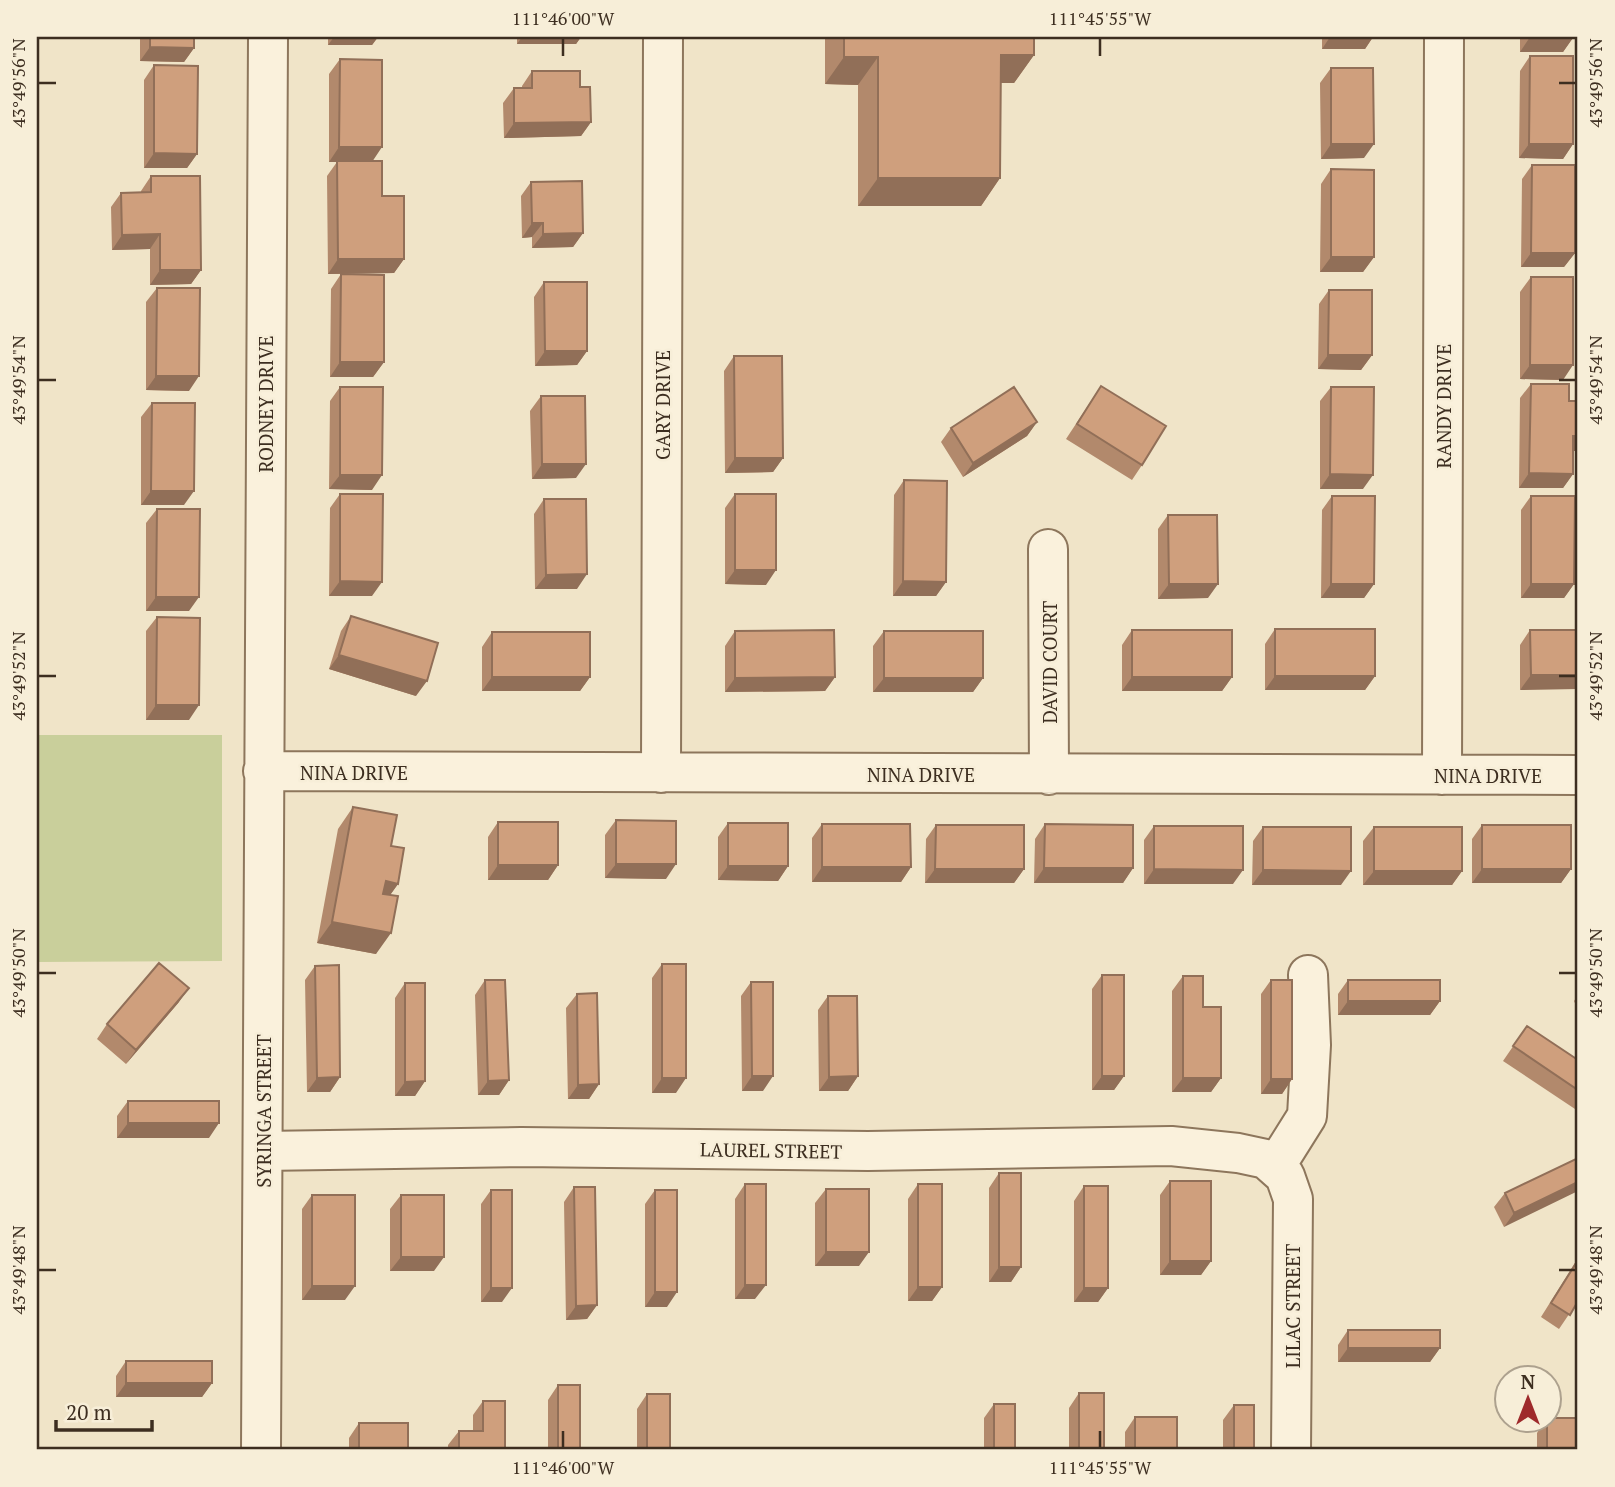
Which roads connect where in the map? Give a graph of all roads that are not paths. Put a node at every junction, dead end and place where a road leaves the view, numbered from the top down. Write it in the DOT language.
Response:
graph roads {
  1 [pos="268,37"];
  2 [pos="663,37"];
  3 [pos="1444,37"];
  4 [pos="1048,549"];
  5 [pos="263,771"];
  6 [pos="661,773"];
  7 [pos="1049,775"];
  8 [pos="1442,775"];
  9 [pos="1578,775"];
  10 [pos="1308,975"];
  11 [pos="263,1151"];
  12 [pos="1275,1167"];
  13 [pos="261,1450"];
  14 [pos="1291,1450"];
  1 -- 5 [label="street, RODNEY DRIVE"];
  2 -- 6 [label="street, GARY DRIVE"];
  3 -- 8 [label="street, RANDY DRIVE"];
  4 -- 7 [label="street, DAVID COURT"];
  5 -- 6 [label="street, NINA DRIVE"];
  5 -- 11 [label="street, SYRINGA STREET"];
  6 -- 7 [label="street, NINA DRIVE"];
  7 -- 8 [label="street, NINA DRIVE"];
  8 -- 9 [label="street, NINA DRIVE"];
  10 -- 12 [label="street"];
  11 -- 12 [label="street, LAUREL STREET"];
  11 -- 13 [label="street, SYRINGA STREET"];
  12 -- 14 [label="street, LILAC STREET"];
}
